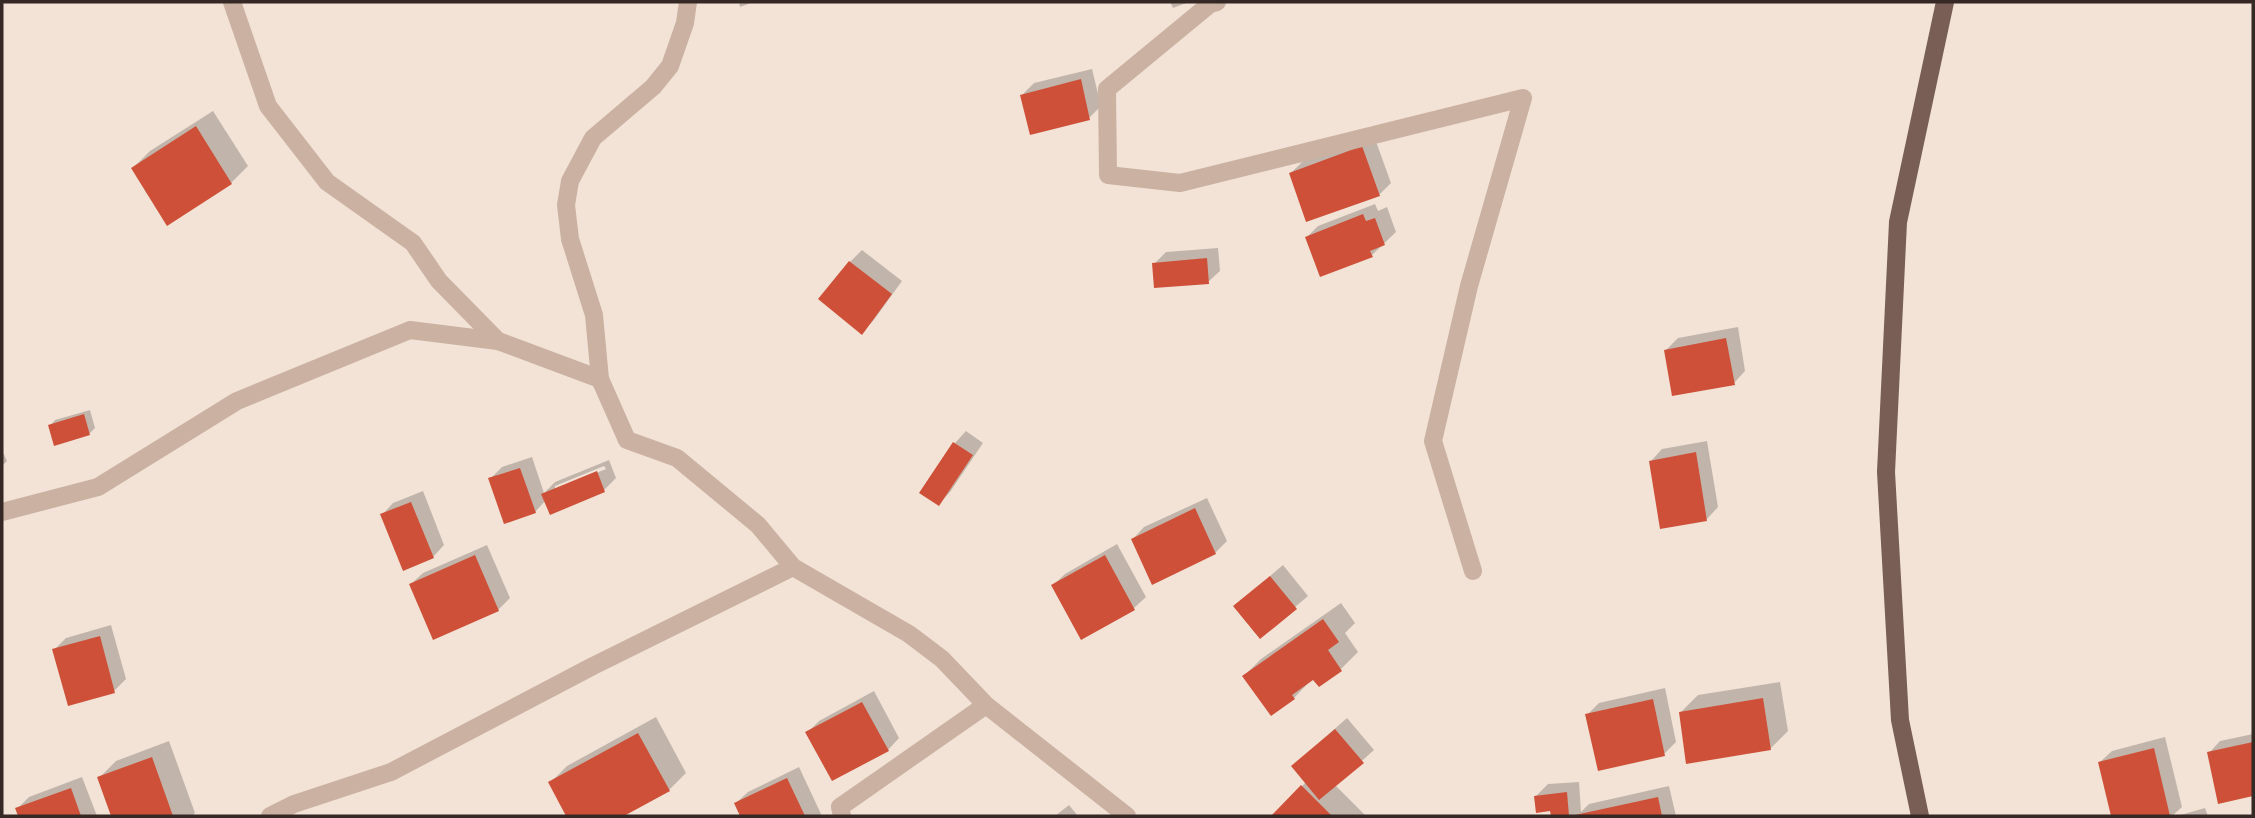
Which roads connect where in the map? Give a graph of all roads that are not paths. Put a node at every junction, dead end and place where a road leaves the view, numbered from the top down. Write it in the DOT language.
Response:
graph roads {
  1 [pos="232,2"];
  2 [pos="688,2"];
  3 [pos="1217,2"];
  4 [pos="1945,2"];
  5 [pos="498,341"];
  6 [pos="600,379"];
  7 [pos="2,512"];
  8 [pos="793,567"];
  9 [pos="1473,571"];
  10 [pos="986,705"];
  11 [pos="270,816"];
  12 [pos="842,816"];
  13 [pos="1127,816"];
  14 [pos="1920,816"];
  1 -- 5 [label="street"];
  2 -- 6 [label="street"];
  3 -- 9 [label="street"];
  4 -- 14 [label="main road"];
  5 -- 6 [label="street"];
  5 -- 7 [label="street"];
  6 -- 8 [label="street"];
  8 -- 10 [label="street"];
  8 -- 11 [label="street"];
  10 -- 12 [label="street"];
  10 -- 13 [label="street"];
}
